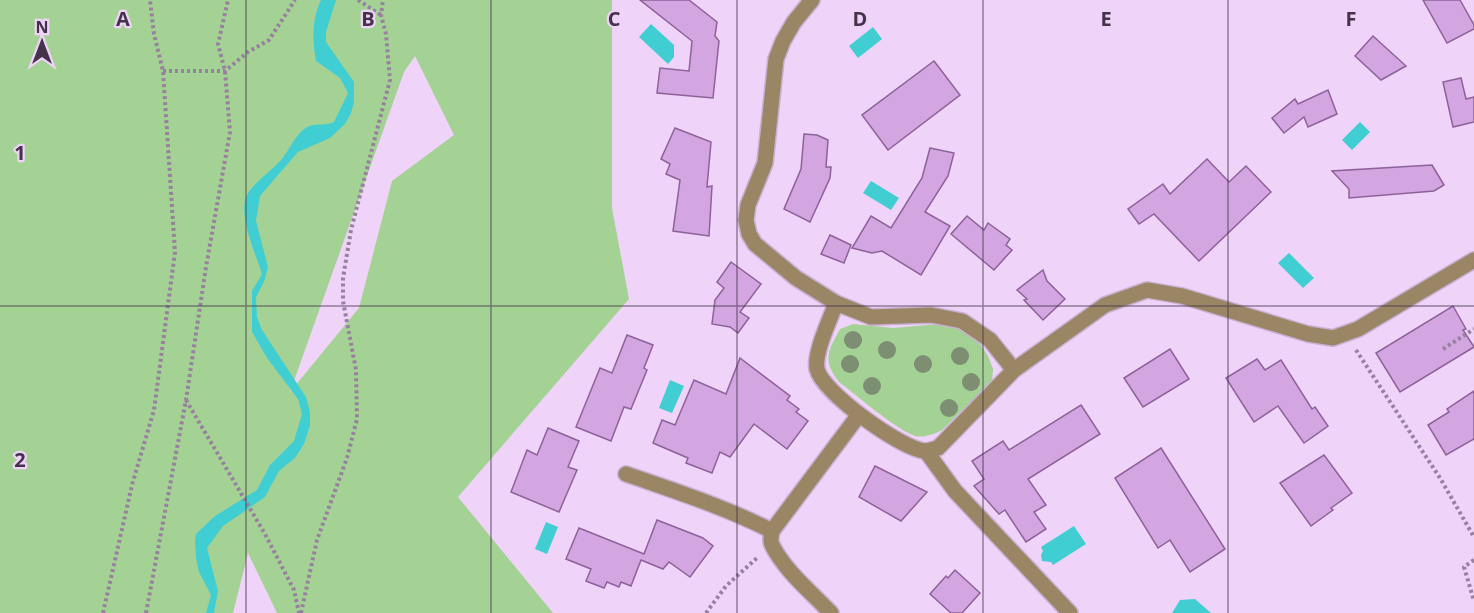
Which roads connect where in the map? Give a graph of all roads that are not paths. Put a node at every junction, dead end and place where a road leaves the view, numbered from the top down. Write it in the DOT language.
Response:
graph roads {
  1 [pos="812,0"];
  2 [pos="1474,260"];
  3 [pos="836,303"];
  4 [pos="1014,370"];
  5 [pos="858,416"];
  6 [pos="926,451"];
  7 [pos="626,474"];
  8 [pos="772,538"];
  9 [pos="831,613"];
  10 [pos="1070,613"];
  1 -- 3 [label="street"];
  2 -- 4 [label="street"];
  3 -- 4 [label="street"];
  3 -- 5 [label="street"];
  4 -- 6 [label="street"];
  5 -- 6 [label="street"];
  5 -- 8 [label="street"];
  6 -- 10 [label="street"];
  7 -- 8 [label="street"];
  8 -- 9 [label="street"];
}
